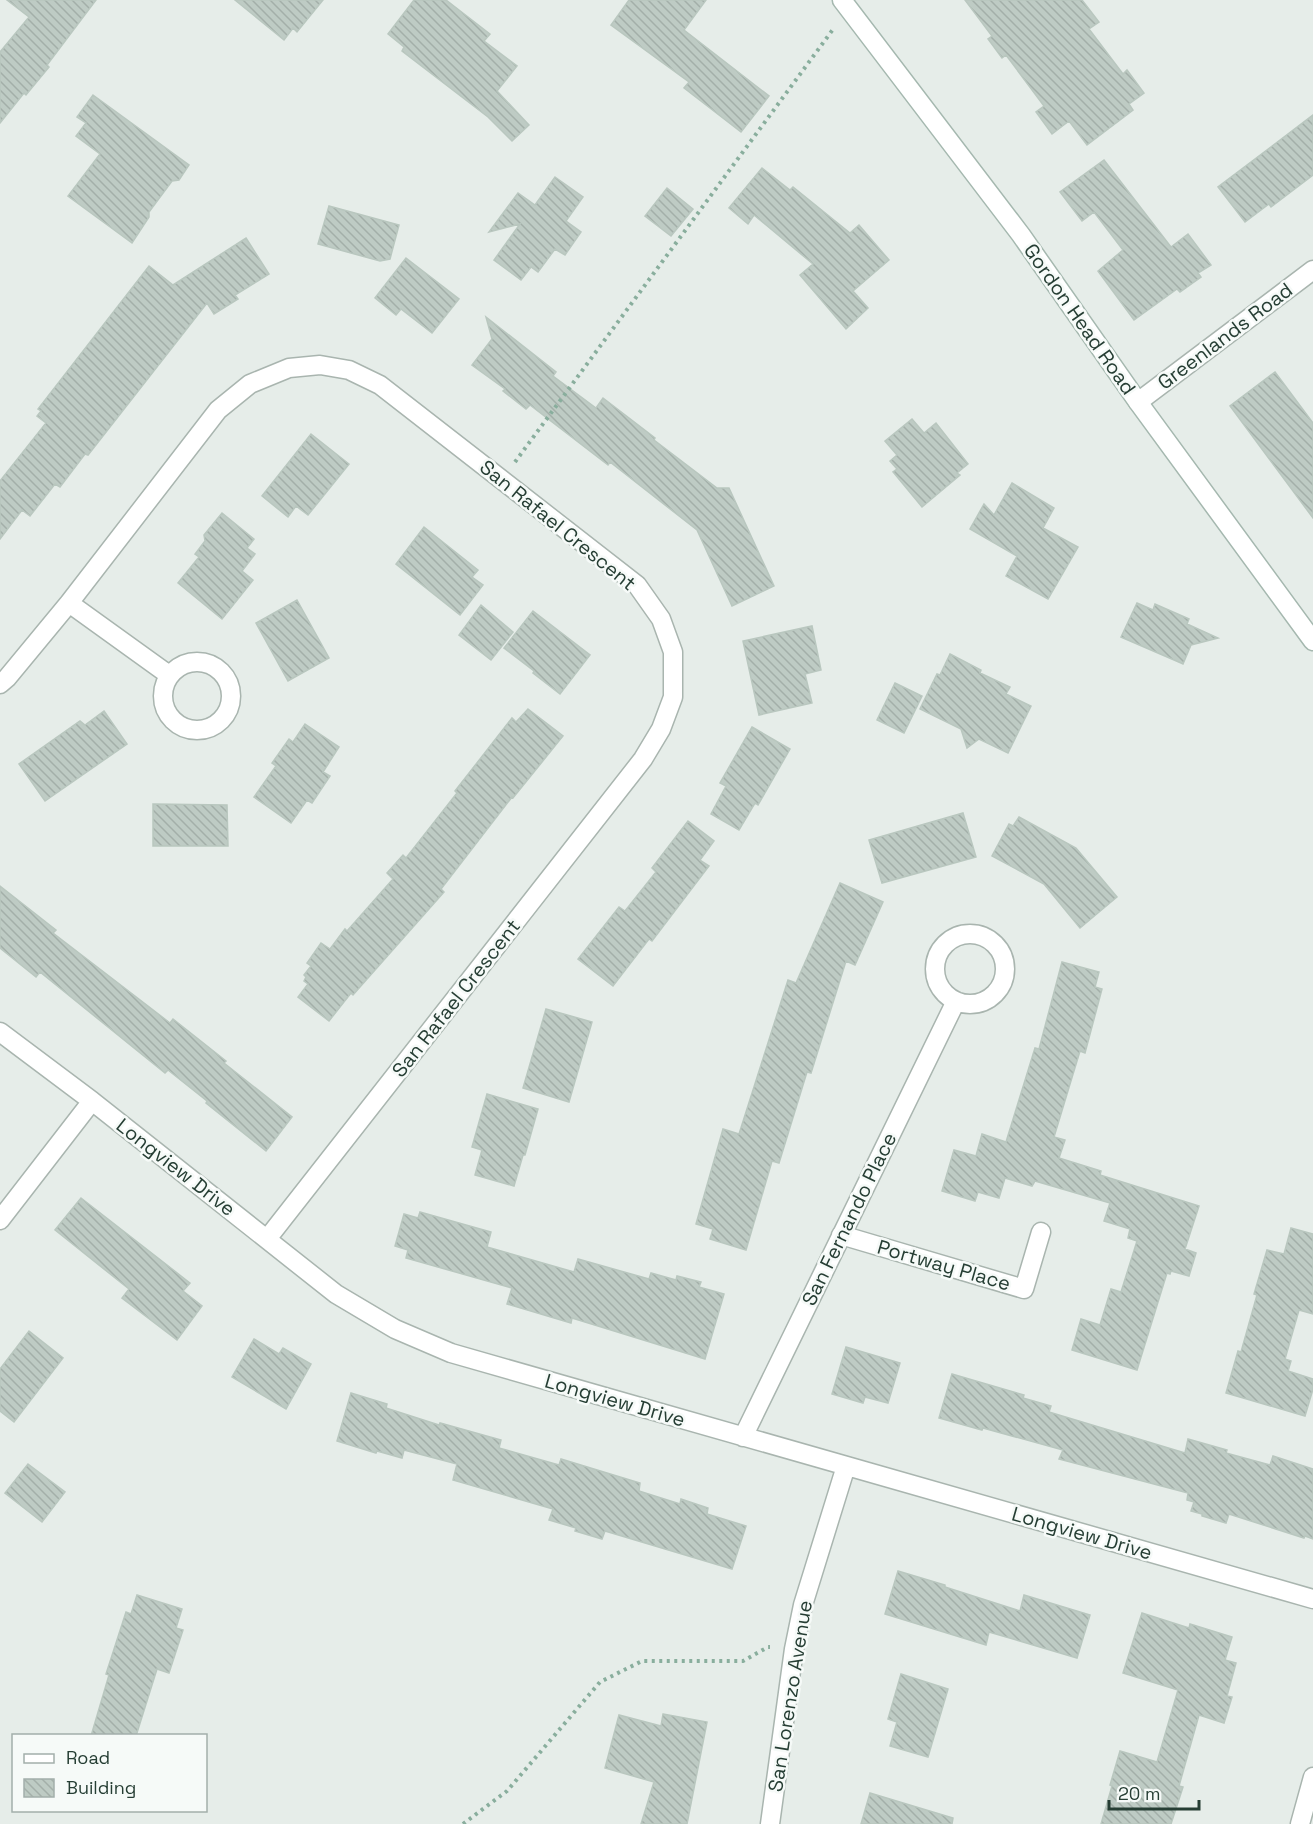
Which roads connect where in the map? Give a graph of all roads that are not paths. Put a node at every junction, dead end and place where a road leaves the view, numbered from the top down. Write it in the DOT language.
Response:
graph roads {
  1 [pos="845,4"];
  2 [pos="1313,270"];
  3 [pos="1138,402"];
  4 [pos="69,603"];
  5 [pos="1313,641"];
  6 [pos="169,675"];
  7 [pos="0,684"];
  8 [pos="956,1001"];
  9 [pos="0,1032"];
  10 [pos="92,1101"];
  11 [pos="0,1220"];
  12 [pos="1041,1232"];
  13 [pos="841,1235"];
  14 [pos="267,1239"];
  15 [pos="743,1437"];
  16 [pos="846,1466"];
  17 [pos="1313,1599"];
  18 [pos="1313,1778"];
  19 [pos="770,1824"];
  20 [pos="1300,1824"];
  1 -- 3 [label="street, Gordon Head Road"];
  2 -- 3 [label="street, Greenlands Road"];
  3 -- 5 [label="street, Gordon Head Road"];
  4 -- 6 [label="street"];
  4 -- 7 [label="street, San Rafael Crescent"];
  4 -- 14 [label="street, San Rafael Crescent"];
  8 -- 13 [label="street, San Fernando Place"];
  9 -- 10 [label="street, Longview Drive"];
  10 -- 11 [label="street"];
  10 -- 14 [label="street, Longview Drive"];
  12 -- 13 [label="street, Portway Place"];
  13 -- 15 [label="street, San Fernando Place"];
  14 -- 15 [label="street, Longview Drive"];
  15 -- 16 [label="street, Longview Drive"];
  16 -- 17 [label="street, Longview Drive"];
  16 -- 19 [label="street, San Lorenzo Avenue"];
  18 -- 20 [label="street"];
}
